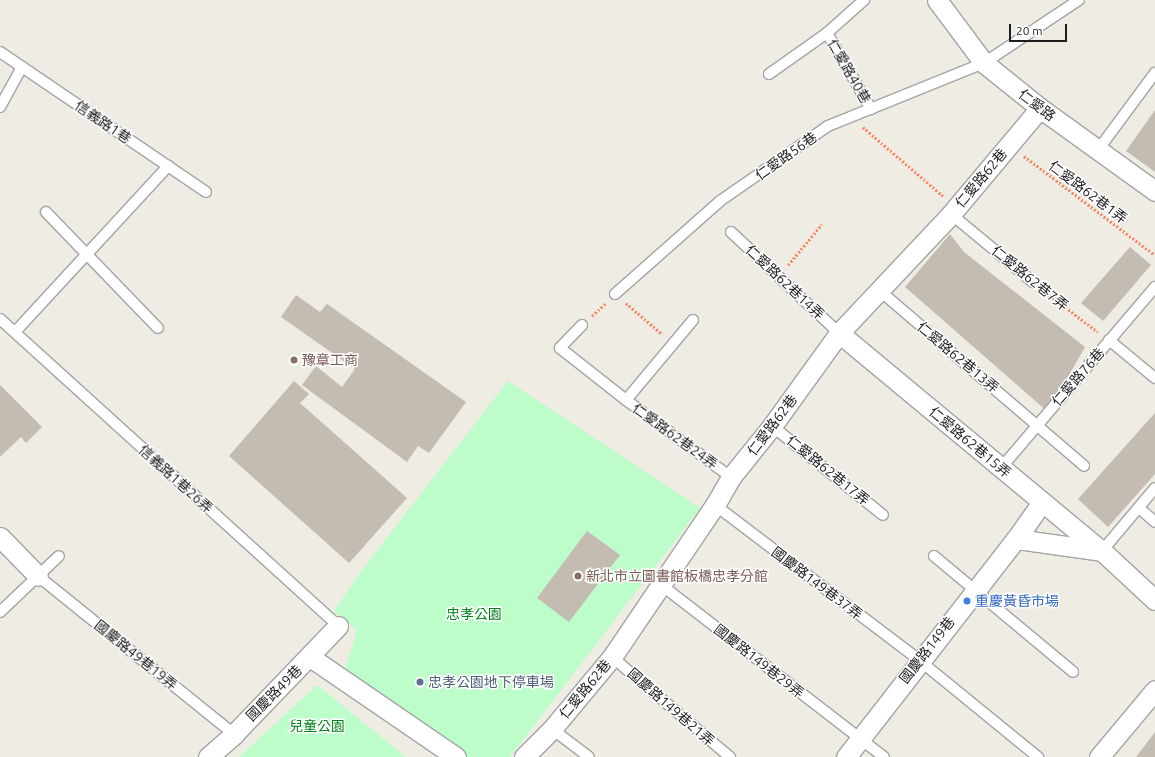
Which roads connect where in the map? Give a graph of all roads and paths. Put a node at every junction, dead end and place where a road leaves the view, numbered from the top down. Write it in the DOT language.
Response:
graph roads {
  1 [pos="864,0"];
  2 [pos="937,0"];
  3 [pos="1079,0"];
  4 [pos="827,33"];
  5 [pos="0,52"];
  6 [pos="984,63"];
  7 [pos="22,67"];
  8 [pos="1155,73"];
  9 [pos="769,74"];
  10 [pos="0,107"];
  11 [pos="1040,108"];
  12 [pos="871,109"];
  13 [pos="851,117"];
  14 [pos="1009,145"];
  15 [pos="1098,150"];
  16 [pos="168,166"];
  17 [pos="1155,191"];
  18 [pos="206,192"];
  19 [pos="954,211"];
  20 [pos="46,212"];
  21 [pos="822,224"];
  22 [pos="731,232"];
  23 [pos="86,254"];
  24 [pos="1155,255"];
  25 [pos="778,276"];
  26 [pos="1033,282"];
  27 [pos="1155,287"];
  28 [pos="879,290"];
  29 [pos="615,294"];
  30 [pos="0,318"];
  31 [pos="693,320"];
  32 [pos="582,325"];
  33 [pos="158,328"];
  34 [pos="15,332"];
  35 [pos="839,333"];
  36 [pos="1109,340"];
  37 [pos="673,344"];
  38 [pos="1155,378"];
  39 [pos="626,400"];
  40 [pos="1037,424"];
  41 [pos="772,426"];
  42 [pos="1084,466"];
  43 [pos="1001,468"];
  44 [pos="731,477"];
  45 [pos="1155,488"];
  46 [pos="1042,502"];
  47 [pos="715,505"];
  48 [pos="1139,508"];
  49 [pos="883,515"];
  50 [pos="1155,522"];
  51 [pos="0,538"];
  52 [pos="1016,539"];
  53 [pos="1102,551"];
  54 [pos="59,556"];
  55 [pos="934,556"];
  56 [pos="38,576"];
  57 [pos="660,584"];
  58 [pos="974,589"];
  59 [pos="1155,600"];
  60 [pos="0,612"];
  61 [pos="338,626"];
  62 [pos="310,657"];
  63 [pos="612,657"];
  64 [pos="919,660"];
  65 [pos="1073,672"];
  66 [pos="1155,690"];
  67 [pos="552,729"];
  68 [pos="234,734"];
  69 [pos="859,738"];
  70 [pos="208,757"];
  71 [pos="456,757"];
  72 [pos="524,757"];
  73 [pos="589,757"];
  74 [pos="730,757"];
  75 [pos="846,757"];
  76 [pos="884,757"];
  77 [pos="1038,757"];
  78 [pos="1099,757"];
  1 -- 4 [label="lane, 仁愛路40巷"];
  2 -- 6 [label="street, 仁愛路"];
  3 -- 6 [label="lane, 仁愛路56巷"];
  4 -- 9 [label="lane, 仁愛路40巷"];
  4 -- 12 [label="lane, 仁愛路40巷"];
  5 -- 7 [label="lane, 信義路1巷"];
  6 -- 11 [label="street, 仁愛路"];
  6 -- 12 [label="lane, 仁愛路56巷"];
  7 -- 10 [label="lane"];
  7 -- 16 [label="lane, 信義路1巷"];
  8 -- 15 [label="lane"];
  11 -- 14 [label="street, 仁愛路62巷"];
  11 -- 15 [label="street, 仁愛路"];
  12 -- 13 [label="lane, 仁愛路56巷"];
  13 -- 19 [label="path"];
  13 -- 29 [label="lane, 仁愛路56巷"];
  14 -- 19 [label="street, 仁愛路62巷"];
  14 -- 24 [label="path, 仁愛路62巷1弄"];
  15 -- 17 [label="street, 仁愛路"];
  16 -- 18 [label="lane, 信義路1巷"];
  16 -- 23 [label="lane"];
  19 -- 26 [label="lane, 仁愛路62巷7弄"];
  19 -- 28 [label="street, 仁愛路62巷"];
  20 -- 23 [label="lane"];
  21 -- 25 [label="path"];
  22 -- 25 [label="lane, 仁愛路62巷14弄"];
  23 -- 33 [label="lane"];
  23 -- 34 [label="lane"];
  25 -- 35 [label="lane, 仁愛路62巷14弄"];
  26 -- 36 [label="path, 仁愛路62巷7弄"];
  27 -- 36 [label="lane, 仁愛路76巷"];
  28 -- 35 [label="street, 仁愛路62巷"];
  28 -- 40 [label="lane, 仁愛路62巷13弄"];
  29 -- 32 [label="path"];
  29 -- 37 [label="path"];
  30 -- 34 [label="lane, 信義路1巷26弄"];
  31 -- 37 [label="lane, 仁愛路62巷24弄"];
  32 -- 39 [label="lane"];
  34 -- 61 [label="lane, 信義路1巷26弄"];
  35 -- 41 [label="street, 仁愛路62巷"];
  35 -- 43 [label="street, 仁愛路62巷15弄"];
  36 -- 38 [label="lane"];
  36 -- 40 [label="lane, 仁愛路76巷"];
  37 -- 39 [label="lane, 仁愛路62巷24弄"];
  39 -- 44 [label="lane, 仁愛路62巷24弄"];
  40 -- 42 [label="lane, 仁愛路62巷13弄"];
  40 -- 43 [label="lane, 仁愛路76巷"];
  41 -- 44 [label="street, 仁愛路62巷"];
  41 -- 49 [label="lane, 仁愛路62巷17弄"];
  43 -- 46 [label="street, 仁愛路62巷15弄"];
  44 -- 47 [label="street, 仁愛路62巷"];
  45 -- 48 [label="lane"];
  46 -- 52 [label="street, 國慶路149巷"];
  46 -- 53 [label="street, 仁愛路62巷15弄"];
  47 -- 57 [label="street, 仁愛路62巷"];
  47 -- 64 [label="lane, 國慶路149巷37弄"];
  48 -- 50 [label="lane"];
  48 -- 53 [label="lane"];
  51 -- 56 [label="street"];
  52 -- 53 [label="street"];
  52 -- 58 [label="street, 國慶路149巷"];
  53 -- 59 [label="street, 仁愛路62巷15弄"];
  54 -- 56 [label="lane"];
  55 -- 58 [label="lane"];
  56 -- 60 [label="lane"];
  56 -- 68 [label="lane, 國慶路49巷19弄"];
  57 -- 63 [label="street, 仁愛路62巷"];
  57 -- 69 [label="lane, 國慶路149巷29弄"];
  58 -- 64 [label="street, 國慶路149巷"];
  58 -- 65 [label="lane"];
  61 -- 62 [label="street, 國慶路49巷"];
  62 -- 68 [label="street, 國慶路49巷"];
  62 -- 71 [label="street"];
  63 -- 67 [label="street, 仁愛路62巷"];
  63 -- 74 [label="lane, 國慶路149巷21弄"];
  64 -- 69 [label="street, 國慶路149巷"];
  64 -- 77 [label="lane, 國慶路149巷37弄"];
  66 -- 78 [label="street"];
  67 -- 72 [label="street, 仁愛路62巷"];
  67 -- 73 [label="lane"];
  68 -- 70 [label="street, 國慶路49巷"];
  69 -- 75 [label="street, 國慶路149巷"];
  69 -- 76 [label="lane, 國慶路149巷29弄"];
}
